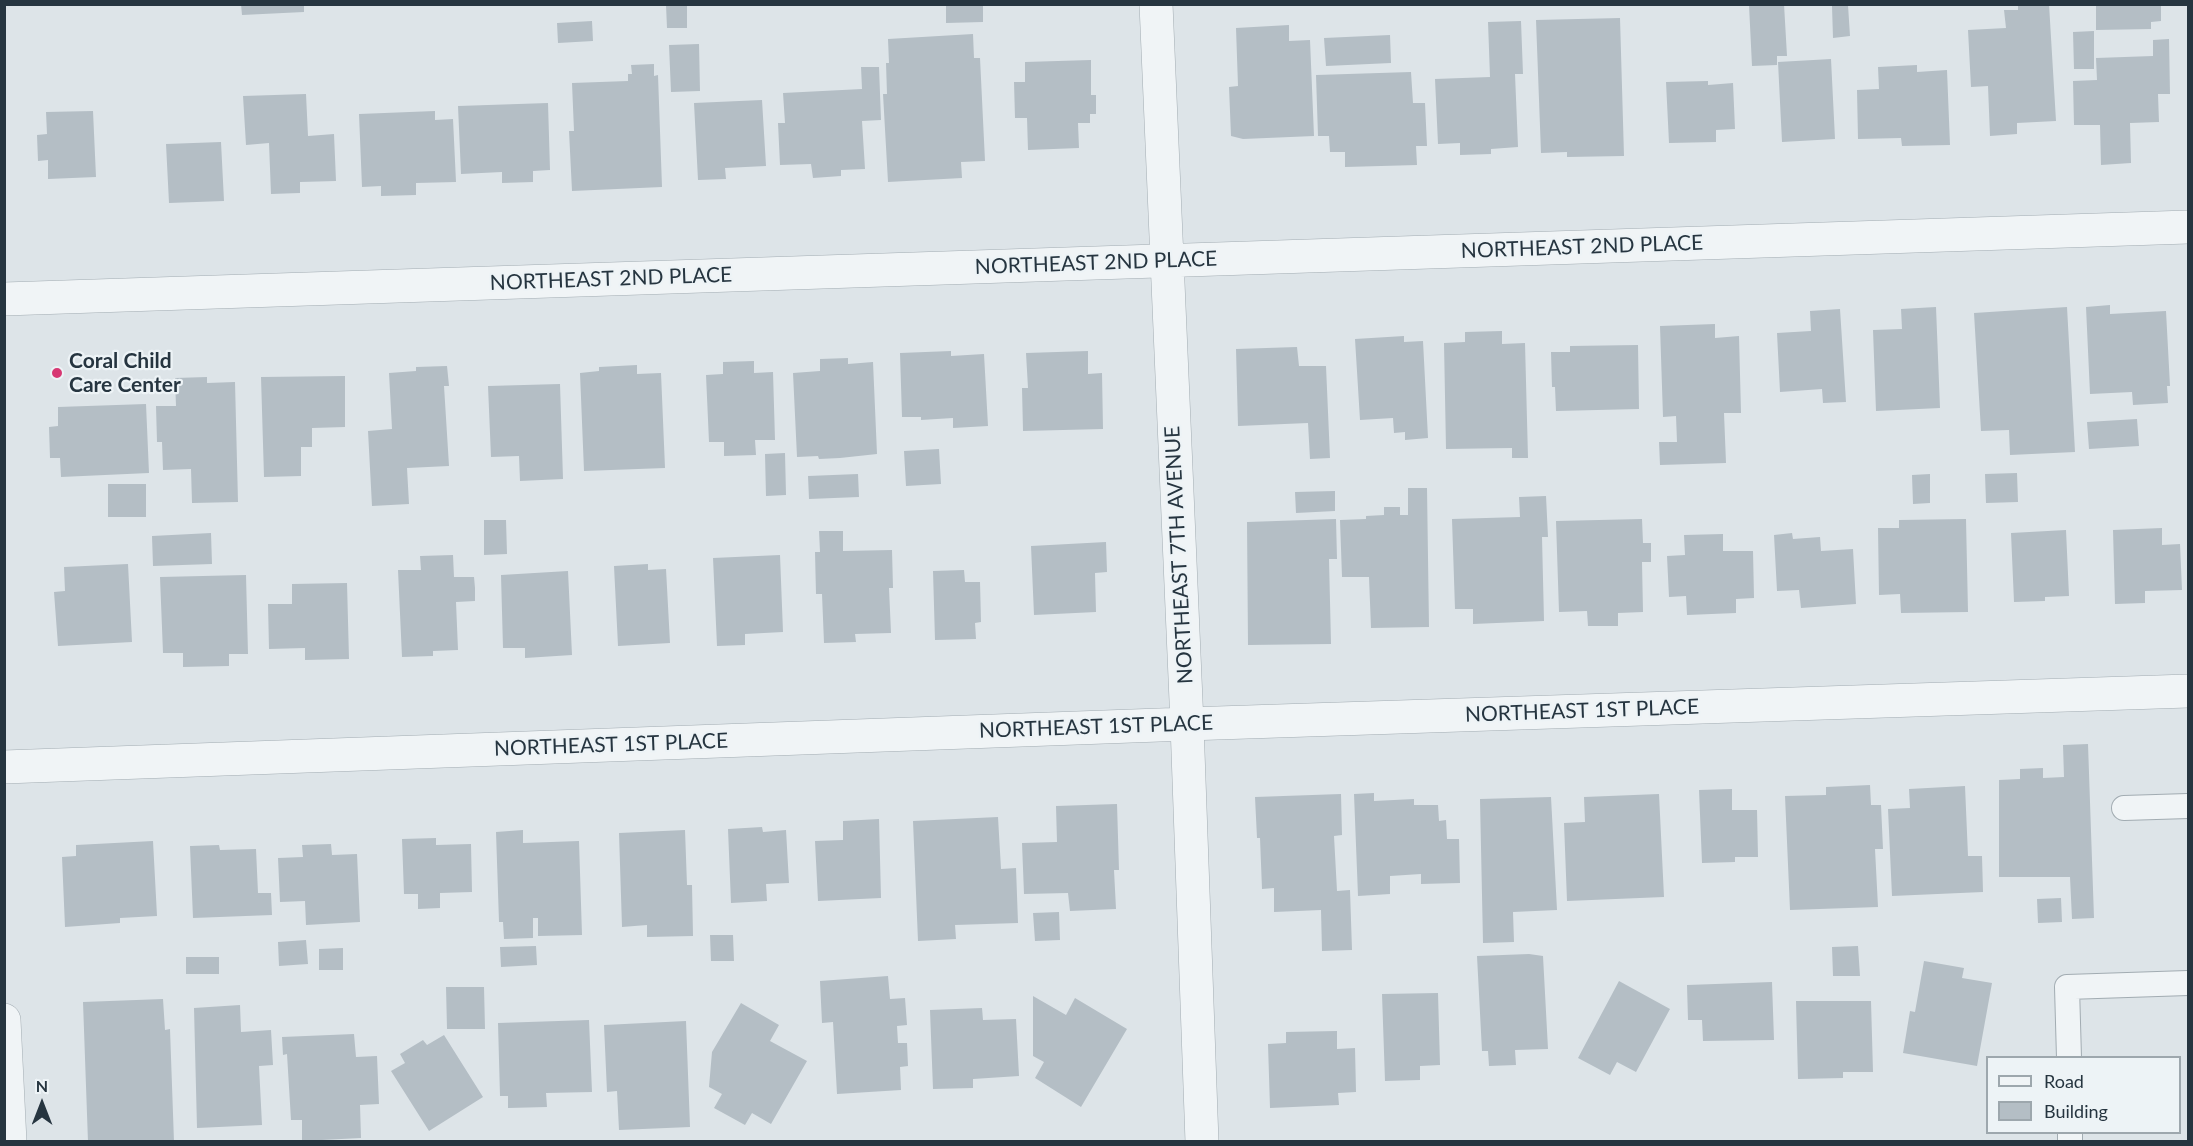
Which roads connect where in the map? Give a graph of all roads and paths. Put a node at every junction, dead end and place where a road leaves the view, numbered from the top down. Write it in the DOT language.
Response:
graph roads {
  1 [pos="1155,4"];
  2 [pos="2188,228"];
  3 [pos="1166,260"];
  4 [pos="4,299"];
  5 [pos="2188,691"];
  6 [pos="1187,724"];
  7 [pos="4,767"];
  8 [pos="2188,806"];
  9 [pos="2124,808"];
  10 [pos="2188,983"];
  11 [pos="4,1020"];
  12 [pos="2069,1056"];
  13 [pos="10,1142"];
  14 [pos="1202,1142"];
  1 -- 3 [label="street, NORTHEAST 7TH AVENUE"];
  2 -- 3 [label="street, NORTHEAST 2ND PLACE"];
  3 -- 4 [label="street, NORTHEAST 2ND PLACE"];
  3 -- 6 [label="street, NORTHEAST 7TH AVENUE"];
  5 -- 6 [label="street, NORTHEAST 1ST PLACE"];
  6 -- 7 [label="street, NORTHEAST 1ST PLACE"];
  6 -- 14 [label="street, NORTHEAST 7TH AVENUE"];
  8 -- 9 [label="lane"];
  10 -- 12 [label="lane"];
  11 -- 13 [label="street"];
}
